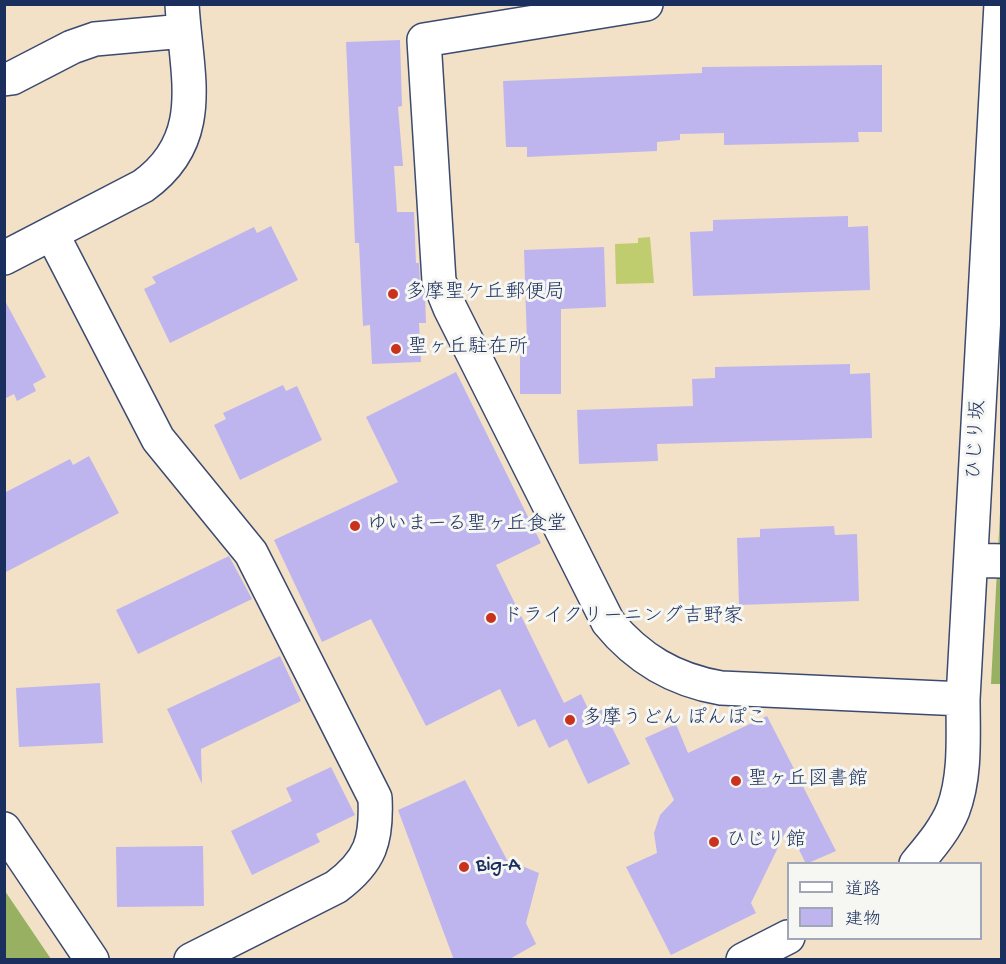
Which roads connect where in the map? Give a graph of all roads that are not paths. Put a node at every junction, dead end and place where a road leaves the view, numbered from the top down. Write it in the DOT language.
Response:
graph roads {
  1 [pos="646,4"];
  2 [pos="1001,4"];
  3 [pos="183,18"];
  4 [pos="4,79"];
  5 [pos="52,234"];
  6 [pos="4,258"];
  7 [pos="986,560"];
  8 [pos="963,699"];
  9 [pos="4,829"];
  10 [pos="918,862"];
  11 [pos="787,938"];
  12 [pos="92,960"];
  13 [pos="191,960"];
  14 [pos="743,960"];
  1 -- 8 [label="street"];
  2 -- 7 [label="street, ひじり坂"];
  3 -- 4 [label="street"];
  3 -- 5 [label="street"];
  5 -- 6 [label="street"];
  5 -- 13 [label="street"];
  7 -- 8 [label="street, ひじり坂"];
  8 -- 10 [label="street, ひじり坂"];
  9 -- 12 [label="street"];
  11 -- 14 [label="street"];
}
